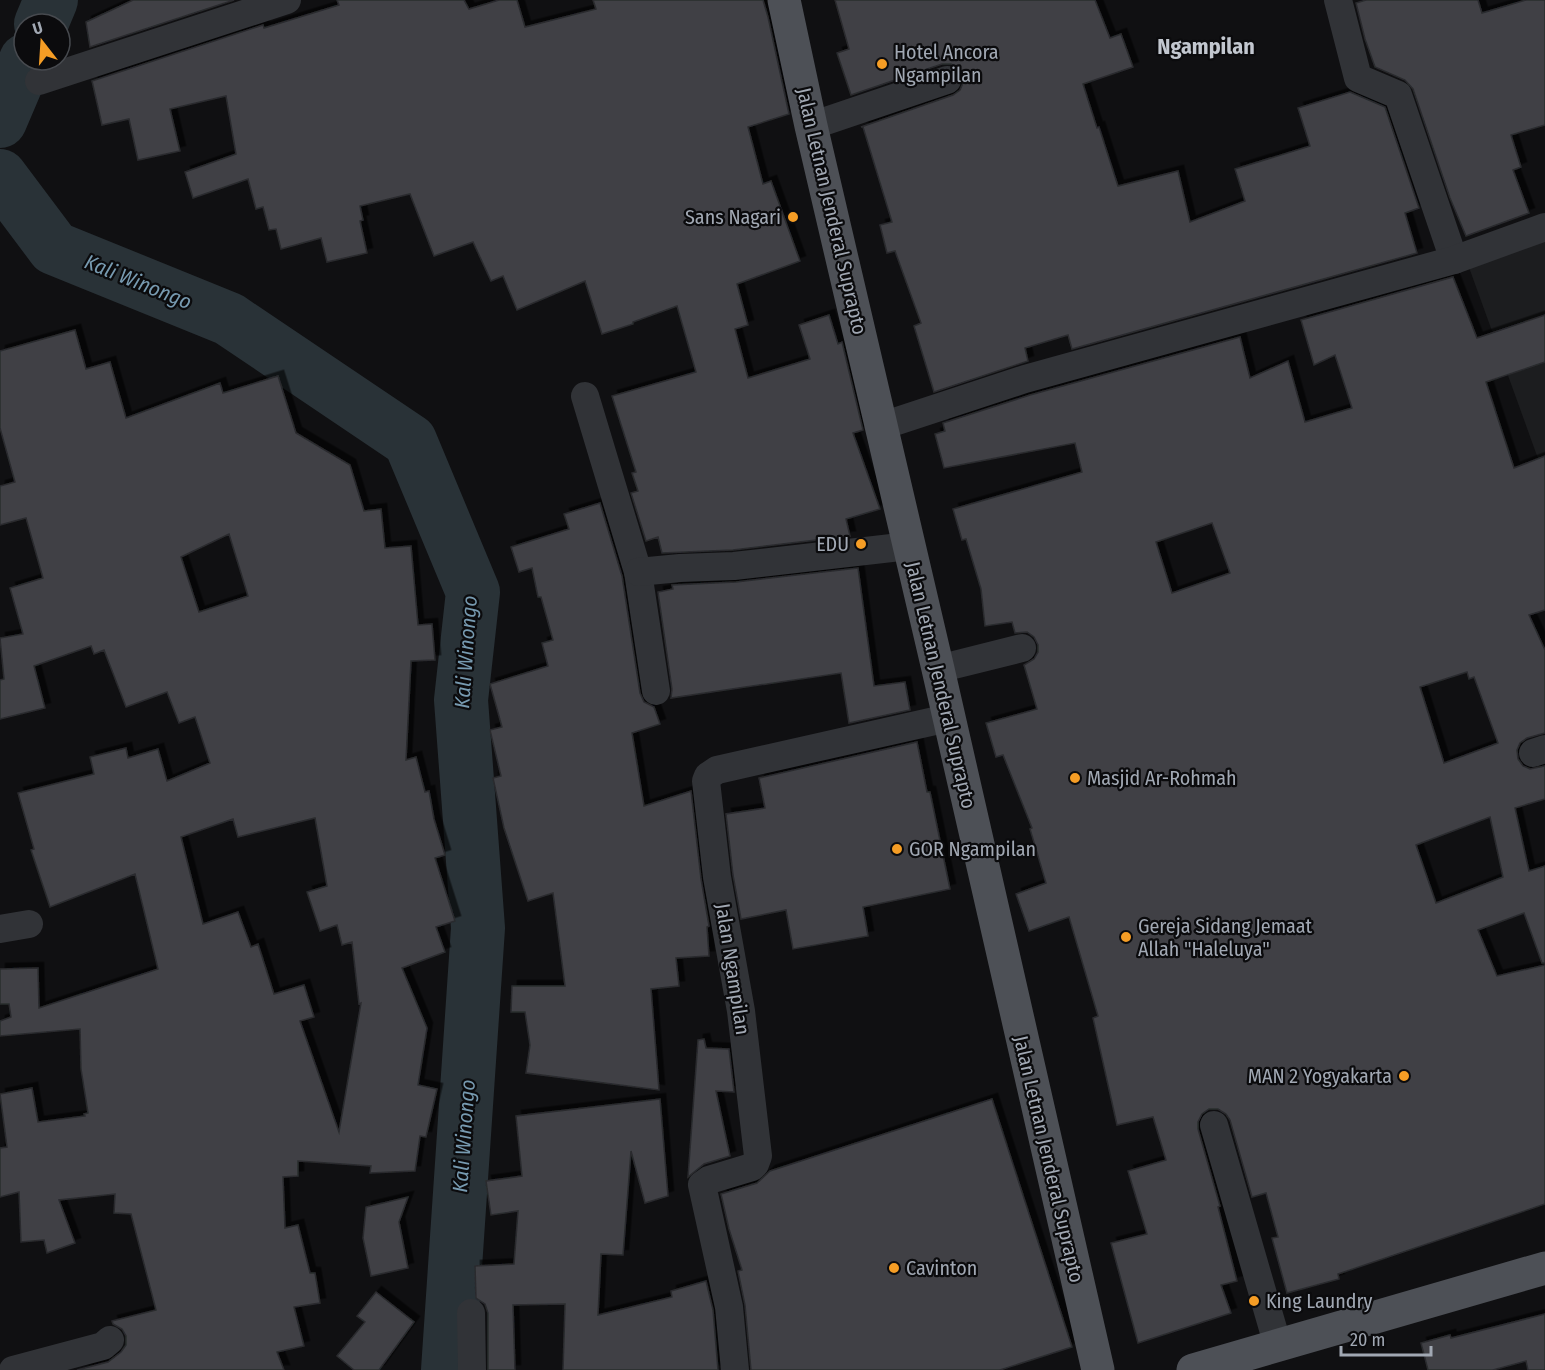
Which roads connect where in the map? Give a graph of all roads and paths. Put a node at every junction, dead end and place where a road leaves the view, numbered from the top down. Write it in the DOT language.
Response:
graph roads {
  1 [pos="287,0"];
  2 [pos="784,0"];
  3 [pos="1338,0"];
  4 [pos="947,80"];
  5 [pos="39,81"];
  6 [pos="811,126"];
  7 [pos="1545,227"];
  8 [pos="1454,260"];
  9 [pos="585,396"];
  10 [pos="882,426"];
  11 [pos="909,546"];
  12 [pos="638,572"];
  13 [pos="1022,648"];
  14 [pos="938,669"];
  15 [pos="656,691"];
  16 [pos="948,718"];
  17 [pos="29,924"];
  18 [pos="0,929"];
  19 [pos="1214,1125"];
  20 [pos="1545,1268"];
  21 [pos="471,1313"];
  22 [pos="110,1340"];
  23 [pos="1278,1346"];
  24 [pos="1208,1368"];
  25 [pos="13,1370"];
  26 [pos="472,1370"];
  27 [pos="735,1370"];
  28 [pos="1098,1370"];
  1 -- 5 [label="street"];
  2 -- 6 [label="main road, Jalan Letnan Jenderal Suprapto"];
  3 -- 8 [label="street"];
  4 -- 6 [label="street"];
  6 -- 10 [label="main road, Jalan Letnan Jenderal Suprapto"];
  7 -- 8 [label="street"];
  8 -- 10 [label="street"];
  9 -- 12 [label="street"];
  10 -- 11 [label="main road, Jalan Letnan Jenderal Suprapto"];
  11 -- 12 [label="street"];
  11 -- 14 [label="main road, Jalan Letnan Jenderal Suprapto"];
  12 -- 15 [label="street"];
  13 -- 14 [label="street"];
  14 -- 16 [label="main road, Jalan Letnan Jenderal Suprapto"];
  16 -- 27 [label="street, Jalan Ngampilan"];
  16 -- 28 [label="main road, Jalan Letnan Jenderal Suprapto"];
  17 -- 18 [label="street"];
  19 -- 23 [label="street"];
  20 -- 23 [label="main road"];
  21 -- 26 [label="street"];
  22 -- 25 [label="street"];
  23 -- 24 [label="main road"];
}
